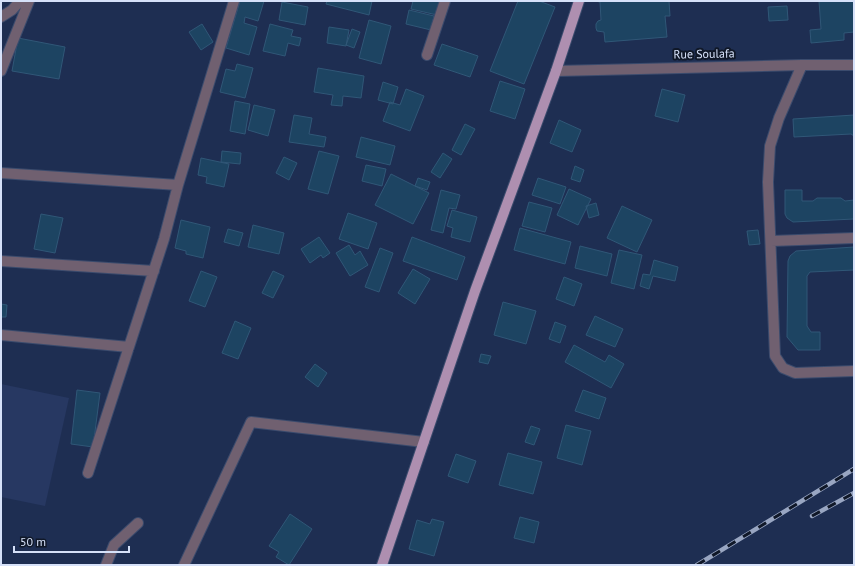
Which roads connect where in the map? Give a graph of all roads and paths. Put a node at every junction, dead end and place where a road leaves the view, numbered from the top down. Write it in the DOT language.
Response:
graph roads {
  1 [pos="20,1"];
  2 [pos="29,1"];
  3 [pos="234,1"];
  4 [pos="445,1"];
  5 [pos="578,1"];
  6 [pos="1,17"];
  7 [pos="427,56"];
  8 [pos="802,65"];
  9 [pos="854,65"];
  10 [pos="1,68"];
  11 [pos="556,71"];
  12 [pos="1,173"];
  13 [pos="178,185"];
  14 [pos="854,238"];
  15 [pos="771,241"];
  16 [pos="1,261"];
  17 [pos="154,271"];
  18 [pos="1,335"];
  19 [pos="129,347"];
  20 [pos="854,371"];
  21 [pos="424,442"];
  22 [pos="88,473"];
  23 [pos="138,523"];
  24 [pos="106,565"];
  25 [pos="184,565"];
  26 [pos="382,565"];
  1 -- 6 [label="street"];
  2 -- 10 [label="street"];
  3 -- 13 [label="street"];
  4 -- 7 [label="street"];
  5 -- 11 [label="main road"];
  8 -- 9 [label="street, Rue Soulafa"];
  8 -- 11 [label="street, Rue Soulafa"];
  8 -- 15 [label="street"];
  11 -- 21 [label="main road"];
  12 -- 13 [label="street"];
  13 -- 17 [label="street"];
  14 -- 15 [label="street"];
  15 -- 20 [label="street"];
  16 -- 17 [label="street"];
  17 -- 19 [label="street"];
  18 -- 19 [label="street"];
  19 -- 22 [label="street"];
  21 -- 25 [label="street"];
  21 -- 26 [label="main road"];
  23 -- 24 [label="street"];
}
